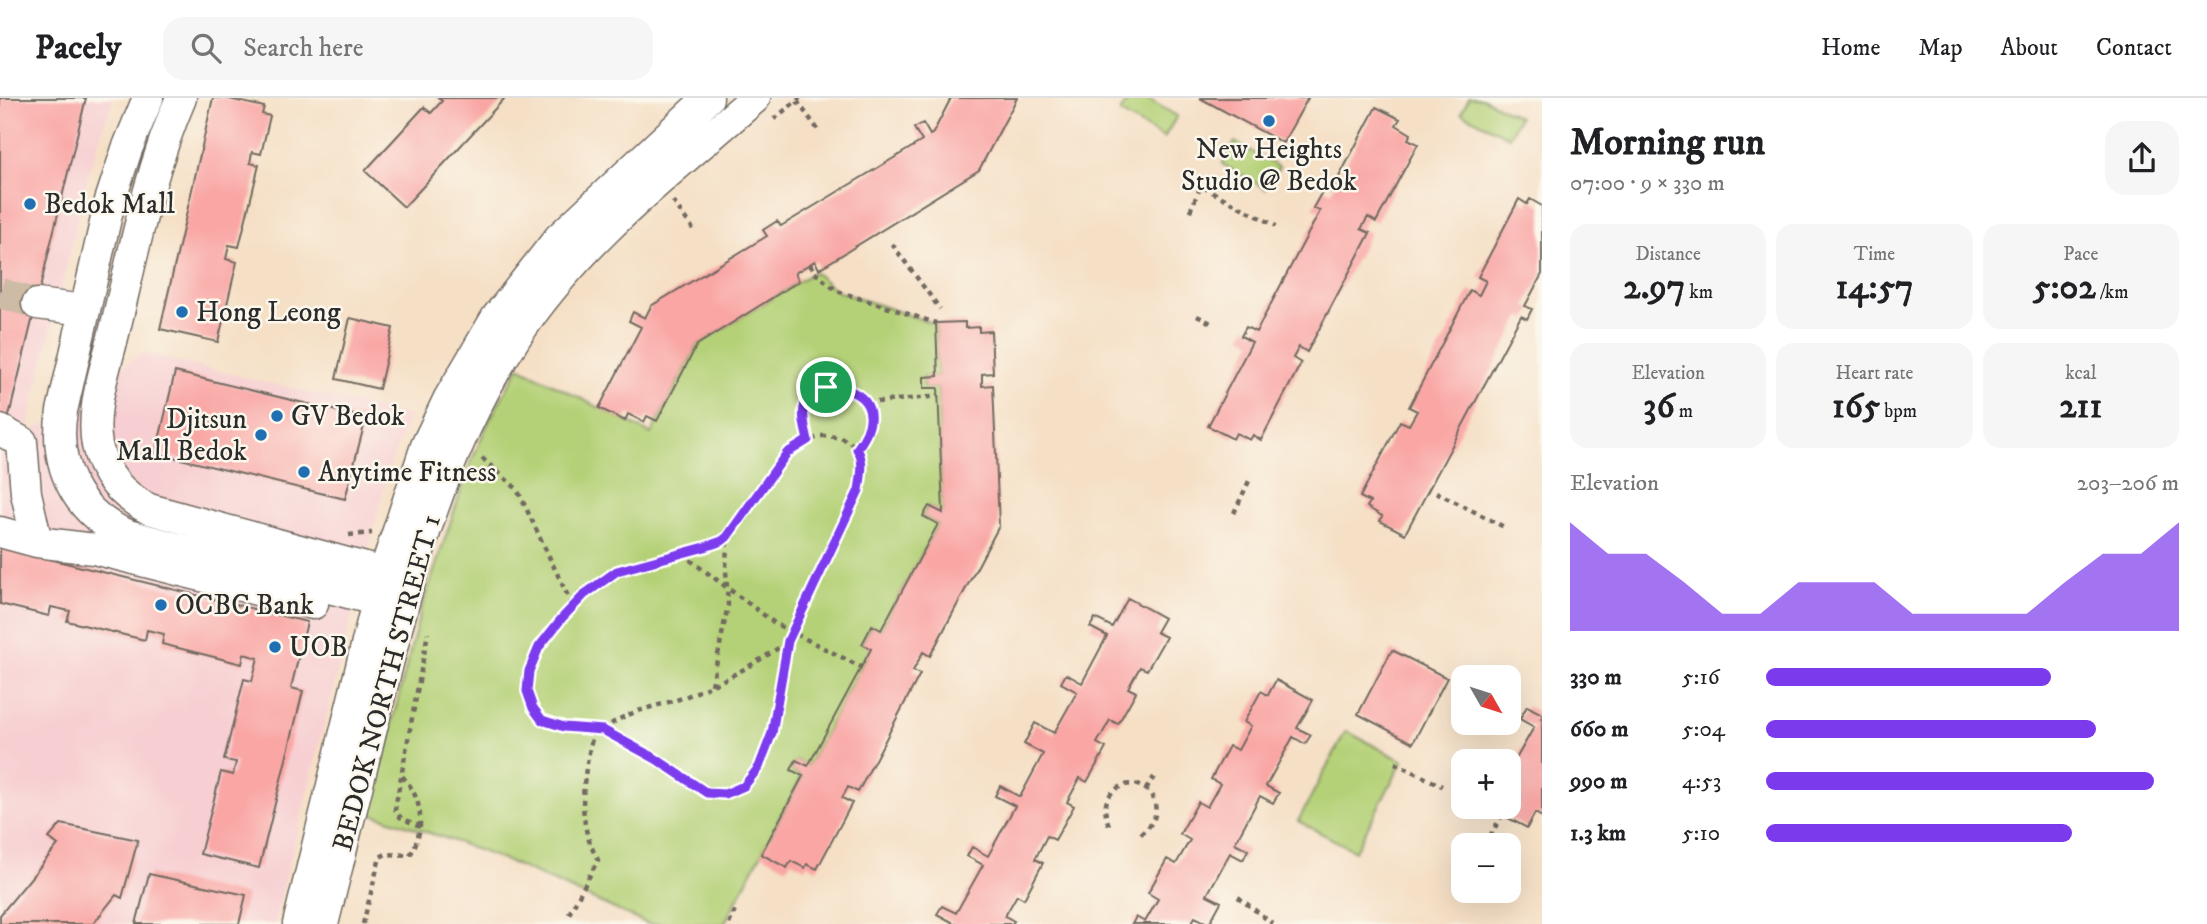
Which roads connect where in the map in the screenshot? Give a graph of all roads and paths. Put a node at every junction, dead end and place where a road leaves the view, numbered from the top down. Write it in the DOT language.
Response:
graph roads {
  1 [pos="148,98"];
  2 [pos="181,98"];
  3 [pos="708,98"];
  4 [pos="755,98"];
  5 [pos="797,101"];
  6 [pos="819,131"];
  7 [pos="678,208"];
  8 [pos="1190,211"];
  9 [pos="1276,226"];
  10 [pos="693,229"];
  11 [pos="891,244"];
  12 [pos="810,264"];
  13 [pos="37,304"];
  14 [pos="940,309"];
  15 [pos="85,310"];
  16 [pos="1197,316"];
  17 [pos="936,323"];
  18 [pos="1211,323"];
  19 [pos="939,396"];
  20 [pos="867,403"];
  21 [pos="0,430"];
  22 [pos="808,440"];
  23 [pos="857,449"];
  24 [pos="492,466"];
  25 [pos="1249,481"];
  26 [pos="1436,492"];
  27 [pos="1234,513"];
  28 [pos="1506,528"];
  29 [pos="0,532"];
  30 [pos="379,533"];
  31 [pos="341,535"];
  32 [pos="727,537"];
  33 [pos="37,542"];
  34 [pos="681,553"];
  35 [pos="729,587"];
  36 [pos="386,595"];
  37 [pos="573,607"];
  38 [pos="793,632"];
  39 [pos="428,633"];
  40 [pos="788,641"];
  41 [pos="861,667"];
  42 [pos="712,686"];
  43 [pos="594,730"];
  44 [pos="603,730"];
  45 [pos="1395,763"];
  46 [pos="402,776"];
  47 [pos="1153,777"];
  48 [pos="1442,786"];
  49 [pos="1146,789"];
  50 [pos="1109,825"];
  51 [pos="420,827"];
  52 [pos="1137,836"];
  53 [pos="1238,897"];
  54 [pos="737,906"];
  55 [pos="569,914"];
  56 [pos="298,924"];
  57 [pos="323,924"];
  58 [pos="363,924"];
  59 [pos="729,924"];
  60 [pos="1273,924"];
  1 -- 15 [label="street"];
  2 -- 36 [label="street"];
  3 -- 36 [label="street, BEDOK NORTH STREET 1"];
  4 -- 36 [label="street, BEDOK NORTH STREET 1"];
  5 -- 6 [label="path"];
  7 -- 10 [label="path"];
  8 -- 9 [label="path"];
  11 -- 14 [label="path"];
  12 -- 17 [label="path"];
  13 -- 15 [label="street"];
  15 -- 36 [label="street"];
  16 -- 18 [label="path"];
  19 -- 20 [label="path"];
  20 -- 22 [label="path"];
  20 -- 23 [label="path"];
  21 -- 33 [label="street"];
  22 -- 23 [label="path"];
  22 -- 32 [label="path"];
  23 -- 38 [label="path"];
  24 -- 37 [label="path"];
  25 -- 27 [label="path"];
  26 -- 28 [label="path"];
  29 -- 33 [label="street"];
  30 -- 31 [label="path"];
  32 -- 34 [label="path"];
  32 -- 35 [label="path"];
  33 -- 36 [label="street"];
  34 -- 35 [label="path"];
  34 -- 37 [label="path"];
  35 -- 38 [label="path"];
  35 -- 42 [label="path"];
  36 -- 56 [label="street, BEDOK NORTH STREET 1"];
  36 -- 57 [label="street, BEDOK NORTH STREET 1"];
  37 -- 43 [label="path"];
  38 -- 40 [label="path"];
  38 -- 41 [label="path"];
  39 -- 46 [label="path"];
  40 -- 42 [label="path"];
  40 -- 44 [label="path"];
  42 -- 44 [label="path"];
  43 -- 44 [label="path"];
  43 -- 55 [label="path"];
  45 -- 48 [label="path"];
  46 -- 51 [label="path"];
  46 -- 51 [label="path"];
  47 -- 49 [label="path"];
  49 -- 50 [label="path"];
  49 -- 52 [label="path"];
  51 -- 58 [label="path"];
  53 -- 60 [label="path"];
  54 -- 59 [label="path"];
}
